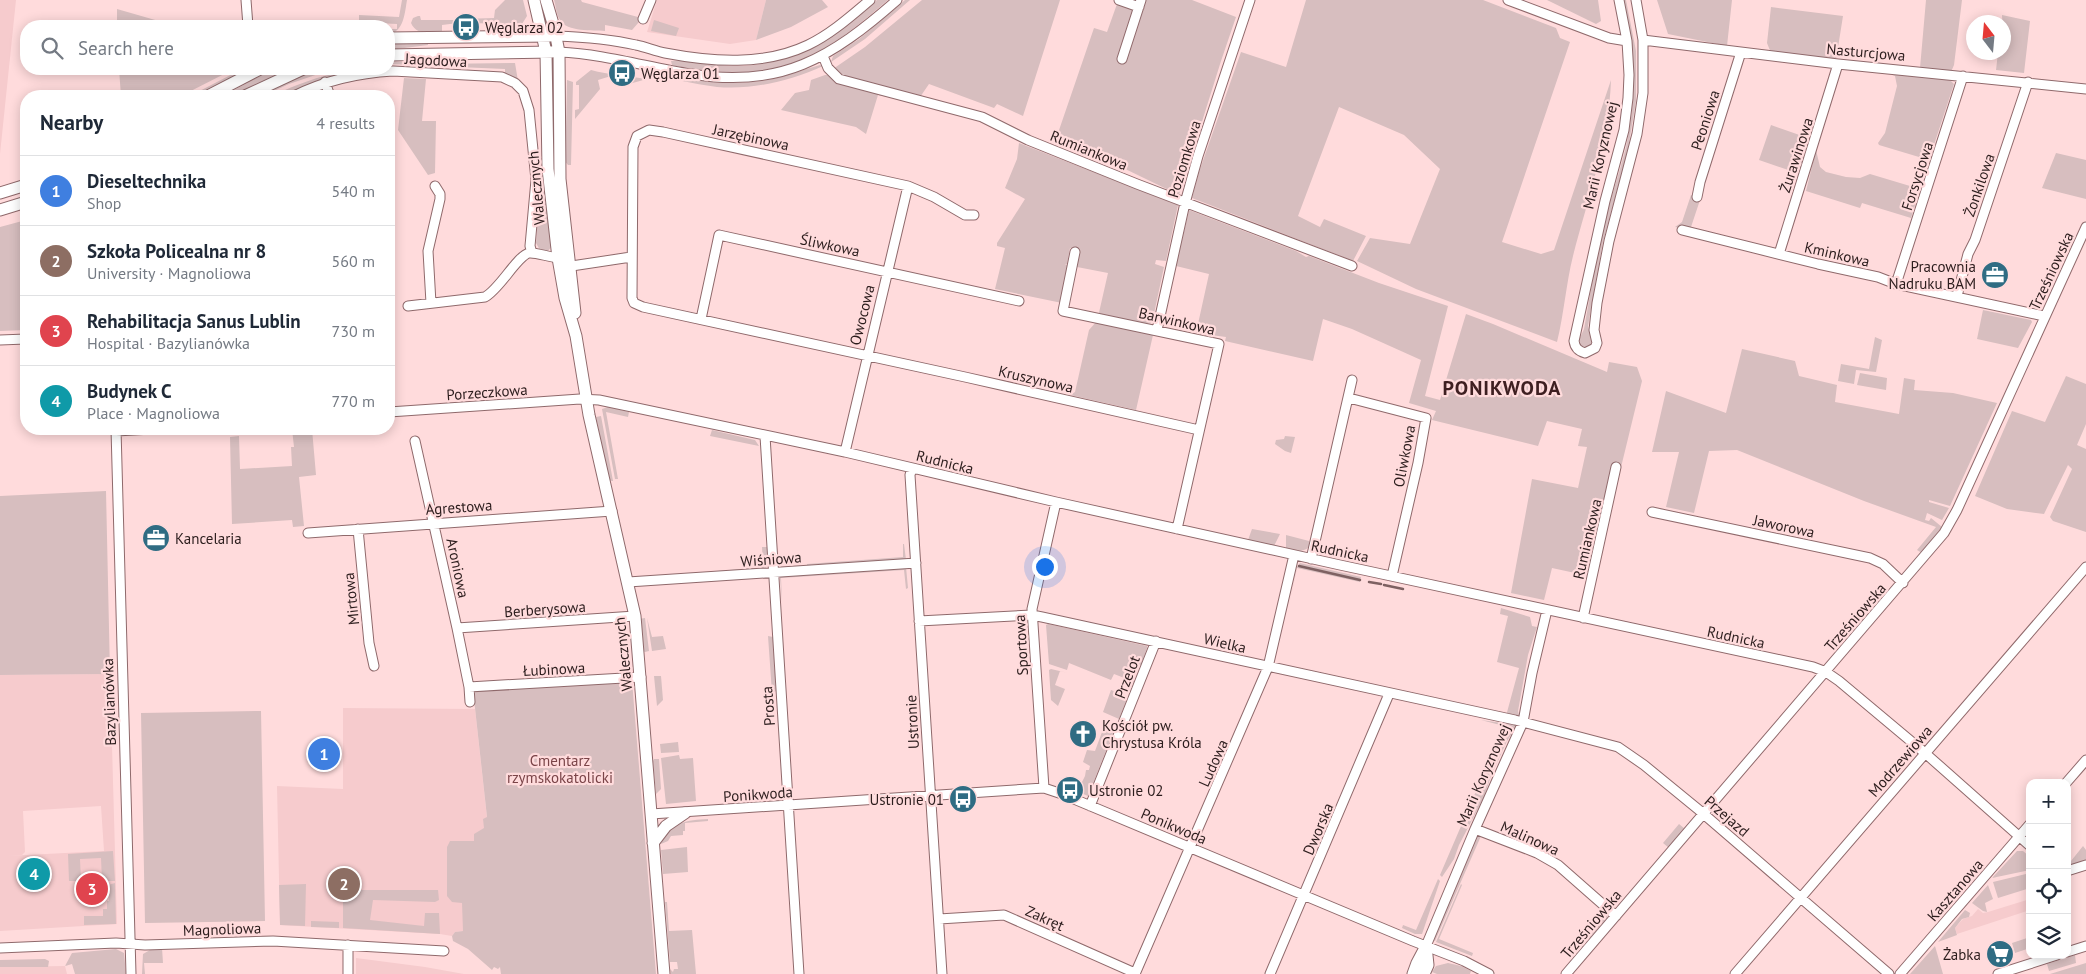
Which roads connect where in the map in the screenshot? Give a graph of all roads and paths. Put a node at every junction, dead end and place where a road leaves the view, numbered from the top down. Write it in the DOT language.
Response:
graph roads {
  1 [pos="246,0"];
  2 [pos="534,0"];
  3 [pos="546,0"];
  4 [pos="651,0"];
  5 [pos="870,0"];
  6 [pos="897,0"];
  7 [pos="1119,0"];
  8 [pos="1250,0"];
  9 [pos="1508,0"];
  10 [pos="1619,0"];
  11 [pos="1636,0"];
  12 [pos="1140,3"];
  13 [pos="643,19"];
  14 [pos="248,20"];
  15 [pos="543,36"];
  16 [pos="556,36"];
  17 [pos="395,38"];
  18 [pos="1627,40"];
  19 [pos="1643,40"];
  20 [pos="546,52"];
  21 [pos="559,52"];
  22 [pos="1741,52"];
  23 [pos="395,55"];
  24 [pos="823,56"];
  25 [pos="1122,59"];
  26 [pos="1838,64"];
  27 [pos="395,71"];
  28 [pos="248,75"];
  29 [pos="290,75"];
  30 [pos="352,75"];
  31 [pos="1963,76"];
  32 [pos="324,82"];
  33 [pos="2028,82"];
  34 [pos="518,86"];
  35 [pos="2086,89"];
  36 [pos="220,90"];
  37 [pos="258,90"];
  38 [pos="307,90"];
  39 [pos="327,90"];
  40 [pos="435,186"];
  41 [pos="908,186"];
  42 [pos="20,187"];
  43 [pos="0,193"];
  44 [pos="1697,197"];
  45 [pos="1184,203"];
  46 [pos="20,204"];
  47 [pos="0,210"];
  48 [pos="974,215"];
  49 [pos="2086,228"];
  50 [pos="1682,230"];
  51 [pos="1075,252"];
  52 [pos="532,253"];
  53 [pos="1779,254"];
  54 [pos="631,257"];
  55 [pos="564,262"];
  56 [pos="1352,266"];
  57 [pos="888,271"];
  58 [pos="1896,284"];
  59 [pos="1956,296"];
  60 [pos="1019,301"];
  61 [pos="430,303"];
  62 [pos="408,306"];
  63 [pos="2044,316"];
  64 [pos="701,319"];
  65 [pos="1157,330"];
  66 [pos="20,339"];
  67 [pos="0,340"];
  68 [pos="866,355"];
  69 [pos="1352,380"];
  70 [pos="586,398"];
  71 [pos="1349,398"];
  72 [pos="395,412"];
  73 [pos="1199,430"];
  74 [pos="116,435"];
  75 [pos="765,436"];
  76 [pos="415,441"];
  77 [pos="844,452"];
  78 [pos="1616,466"];
  79 [pos="912,468"];
  80 [pos="1056,502"];
  81 [pos="612,510"];
  82 [pos="1652,512"];
  83 [pos="434,522"];
  84 [pos="358,529"];
  85 [pos="1177,529"];
  86 [pos="308,533"];
  87 [pos="1294,555"];
  88 [pos="1312,559"];
  89 [pos="916,563"];
  90 [pos="2086,567"];
  91 [pos="772,573"];
  92 [pos="1392,576"];
  93 [pos="628,582"];
  94 [pos="1903,583"];
  95 [pos="1547,610"];
  96 [pos="1032,615"];
  97 [pos="635,616"];
  98 [pos="1583,618"];
  99 [pos="919,621"];
  100 [pos="457,628"];
  101 [pos="1156,641"];
  102 [pos="374,666"];
  103 [pos="1268,667"];
  104 [pos="1826,672"];
  105 [pos="641,677"];
  106 [pos="469,687"];
  107 [pos="1389,694"];
  108 [pos="470,702"];
  109 [pos="1523,722"];
  110 [pos="1925,754"];
  111 [pos="2086,760"];
  112 [pos="2069,779"];
  113 [pos="1044,788"];
  114 [pos="930,797"];
  115 [pos="788,805"];
  116 [pos="1090,806"];
  117 [pos="685,813"];
  118 [pos="652,814"];
  119 [pos="1703,814"];
  120 [pos="2026,828"];
  121 [pos="1475,829"];
  122 [pos="2019,836"];
  123 [pos="2026,842"];
  124 [pos="654,843"];
  125 [pos="1191,848"];
  126 [pos="2086,865"];
  127 [pos="2071,870"];
  128 [pos="1304,895"];
  129 [pos="1800,898"];
  130 [pos="1616,916"];
  131 [pos="939,919"];
  132 [pos="130,944"];
  133 [pos="348,944"];
  134 [pos="1426,946"];
  135 [pos="2086,946"];
  136 [pos="0,948"];
  137 [pos="444,951"];
  138 [pos="2071,951"];
  139 [pos="2045,959"];
  140 [pos="1135,973"];
  141 [pos="131,974"];
  142 [pos="348,974"];
  143 [pos="664,974"];
  144 [pos="799,974"];
  145 [pos="942,974"];
  146 [pos="1270,974"];
  147 [pos="1413,974"];
  148 [pos="1424,974"];
  149 [pos="1488,974"];
  150 [pos="1566,974"];
  151 [pos="1735,974"];
  152 [pos="1889,974"];
  153 [pos="1900,974"];
  154 [pos="1998,974"];
  1 -- 14 [label="street"];
  2 -- 15 [label="street, Walecznych"];
  3 -- 16 [label="street, Walecznych"];
  4 -- 13 [label="street"];
  5 -- 16 [label="street"];
  6 -- 24 [label="street"];
  7 -- 12 [label="street"];
  8 -- 45 [label="street, Poziomkowa"];
  9 -- 18 [label="street"];
  10 -- 18 [label="street, Marii Koryznowej"];
  11 -- 19 [label="street, Marii Koryznowej"];
  12 -- 25 [label="street"];
  15 -- 16 [label="street"];
  15 -- 17 [label="street"];
  15 -- 20 [label="street, Walecznych"];
  16 -- 21 [label="street, Walecznych"];
  18 -- 19 [label="street, Marii Koryznowej"];
  19 -- 22 [label="street, Nasturcjowa"];
  20 -- 21 [label="street"];
  20 -- 23 [label="street"];
  20 -- 55 [label="street, Walecznych"];
  21 -- 24 [label="street"];
  21 -- 55 [label="street, Walecznych"];
  22 -- 26 [label="street, Nasturcjowa"];
  22 -- 44 [label="street, Peoniowa"];
  24 -- 45 [label="street, Rumiankowa"];
  26 -- 31 [label="street, Nasturcjowa"];
  26 -- 53 [label="street, Żurawinowa"];
  27 -- 34 [label="street, Jagodowa"];
  28 -- 36 [label="street"];
  29 -- 37 [label="street"];
  30 -- 32 [label="street, Jagodowa"];
  31 -- 33 [label="street, Nasturcjowa"];
  31 -- 58 [label="street, Forsycjowa"];
  32 -- 38 [label="street, Jagodowa"];
  32 -- 39 [label="street"];
  33 -- 35 [label="street, Nasturcjowa"];
  33 -- 59 [label="street, Żonkilowa"];
  34 -- 52 [label="street, Walecznych"];
  40 -- 61 [label="street"];
  41 -- 48 [label="street, Jarzębinowa"];
  41 -- 54 [label="street, Jarzębinowa"];
  41 -- 57 [label="street, Owocowa"];
  42 -- 43 [label="street"];
  45 -- 56 [label="street, Rumiankowa"];
  45 -- 65 [label="street, Poziomkowa"];
  46 -- 47 [label="street"];
  49 -- 63 [label="street, Trześniowska"];
  50 -- 53 [label="street, Kminkowa"];
  51 -- 65 [label="street, Barwinkowa"];
  52 -- 55 [label="street"];
  52 -- 61 [label="street"];
  53 -- 58 [label="street, Kminkowa"];
  54 -- 55 [label="street"];
  54 -- 64 [label="street, Jarzębinowa"];
  55 -- 70 [label="street, Walecznych"];
  57 -- 60 [label="street, Śliwkowa"];
  57 -- 64 [label="street, Śliwkowa"];
  57 -- 68 [label="street, Owocowa"];
  58 -- 59 [label="street, Kminkowa"];
  59 -- 63 [label="street, Kminkowa"];
  61 -- 62 [label="street"];
  63 -- 94 [label="street, Trześniowska"];
  64 -- 68 [label="street, Jarzębinowa"];
  65 -- 73 [label="street, Barwinkowa"];
  66 -- 67 [label="street"];
  68 -- 73 [label="street, Kruszynowa"];
  68 -- 77 [label="street, Owocowa"];
  69 -- 71 [label="street"];
  70 -- 72 [label="street, Porzeczkowa"];
  70 -- 75 [label="street, Rudnicka"];
  70 -- 81 [label="street, Walecznych"];
  71 -- 88 [label="street"];
  71 -- 92 [label="street, Oliwkowa"];
  73 -- 85 [label="street, Barwinkowa"];
  74 -- 132 [label="street, Bazylianówka"];
  75 -- 77 [label="street, Rudnicka"];
  75 -- 91 [label="street, Prosta"];
  76 -- 83 [label="street, Aroniowa"];
  77 -- 79 [label="street, Rudnicka"];
  78 -- 98 [label="street, Rumiankowa"];
  79 -- 80 [label="street, Rudnicka"];
  79 -- 89 [label="street, Ustronie"];
  80 -- 85 [label="street, Rudnicka"];
  80 -- 96 [label="street, Sportowa"];
  81 -- 83 [label="street, Agrestowa"];
  81 -- 93 [label="street, Walecznych"];
  82 -- 94 [label="street, Jaworowa"];
  83 -- 84 [label="street, Agrestowa"];
  83 -- 100 [label="street, Aroniowa"];
  84 -- 86 [label="street, Agrestowa"];
  84 -- 102 [label="street, Mirtowa"];
  85 -- 87 [label="street, Rudnicka"];
  87 -- 88 [label="street, Rudnicka"];
  87 -- 103 [label="street, Ludowa"];
  88 -- 92 [label="street, Rudnicka"];
  89 -- 91 [label="street, Wiśniowa"];
  89 -- 99 [label="street, Ustronie"];
  90 -- 110 [label="street, Modrzewiowa"];
  91 -- 93 [label="street, Wiśniowa"];
  91 -- 115 [label="street, Prosta"];
  92 -- 95 [label="street, Rudnicka"];
  93 -- 97 [label="street, Walecznych"];
  94 -- 104 [label="street, Trześniowska"];
  95 -- 98 [label="street, Rudnicka"];
  95 -- 109 [label="street, Marii Koryznowej"];
  96 -- 99 [label="street, Wielka"];
  96 -- 101 [label="street, Wielka"];
  96 -- 113 [label="street, Sportowa"];
  97 -- 100 [label="street, Berberysowa"];
  97 -- 105 [label="street, Walecznych"];
  98 -- 104 [label="street, Rudnicka"];
  99 -- 114 [label="street, Ustronie"];
  100 -- 106 [label="street, Aroniowa"];
  101 -- 103 [label="street, Wielka"];
  101 -- 116 [label="street, Przelot"];
  103 -- 107 [label="street, Wielka"];
  103 -- 125 [label="street, Ludowa"];
  104 -- 110 [label="street, Rudnicka"];
  104 -- 119 [label="street, Trześniowska"];
  105 -- 106 [label="street, Łubinowa"];
  105 -- 118 [label="street, Walecznych"];
  106 -- 108 [label="street, Aroniowa"];
  107 -- 109 [label="street, Wielka"];
  107 -- 128 [label="street, Dworska"];
  109 -- 119 [label="street, Przejazd"];
  109 -- 121 [label="street, Marii Koryznowej"];
  110 -- 122 [label="street, Rudnicka"];
  110 -- 129 [label="street, Modrzewiowa"];
  111 -- 112 [label="street"];
  113 -- 114 [label="street, Ponikwoda"];
  113 -- 116 [label="street, Ponikwoda"];
  114 -- 115 [label="street, Ponikwoda"];
  114 -- 131 [label="street, Ustronie"];
  115 -- 117 [label="street, Ponikwoda"];
  115 -- 144 [label="street, Prosta"];
  116 -- 125 [label="street, Ponikwoda"];
  117 -- 118 [label="street, Ponikwoda"];
  117 -- 124 [label="street"];
  118 -- 124 [label="street, Walecznych"];
  119 -- 129 [label="street, Przejazd"];
  119 -- 130 [label="street, Trześniowska"];
  120 -- 122 [label="street, Kasztanowa"];
  121 -- 130 [label="street, Malinowa"];
  121 -- 134 [label="street, Marii Koryznowej"];
  122 -- 123 [label="street, Rudnicka"];
  122 -- 153 [label="street, Kasztanowa"];
  124 -- 143 [label="street, Walecznych"];
  125 -- 128 [label="street, Ponikwoda"];
  125 -- 140 [label="street, Ludowa"];
  126 -- 127 [label="street"];
  128 -- 134 [label="street, Ponikwoda"];
  128 -- 146 [label="street, Dworska"];
  129 -- 151 [label="street, Modrzewiowa"];
  129 -- 152 [label="street, Przejazd"];
  130 -- 150 [label="street, Trześniowska"];
  131 -- 140 [label="street, Zakręt"];
  131 -- 145 [label="street, Ustronie"];
  132 -- 133 [label="street, Magnoliowa"];
  132 -- 136 [label="street, Magnoliowa"];
  132 -- 141 [label="street, Bazylianówka"];
  133 -- 137 [label="street, Magnoliowa"];
  133 -- 142 [label="street"];
  134 -- 147 [label="street, Marii Koryznowej"];
  134 -- 148 [label="street, Marii Koryznowej"];
  134 -- 149 [label="street, Ponikwoda"];
  135 -- 138 [label="street"];
  139 -- 154 [label="street"];
}
